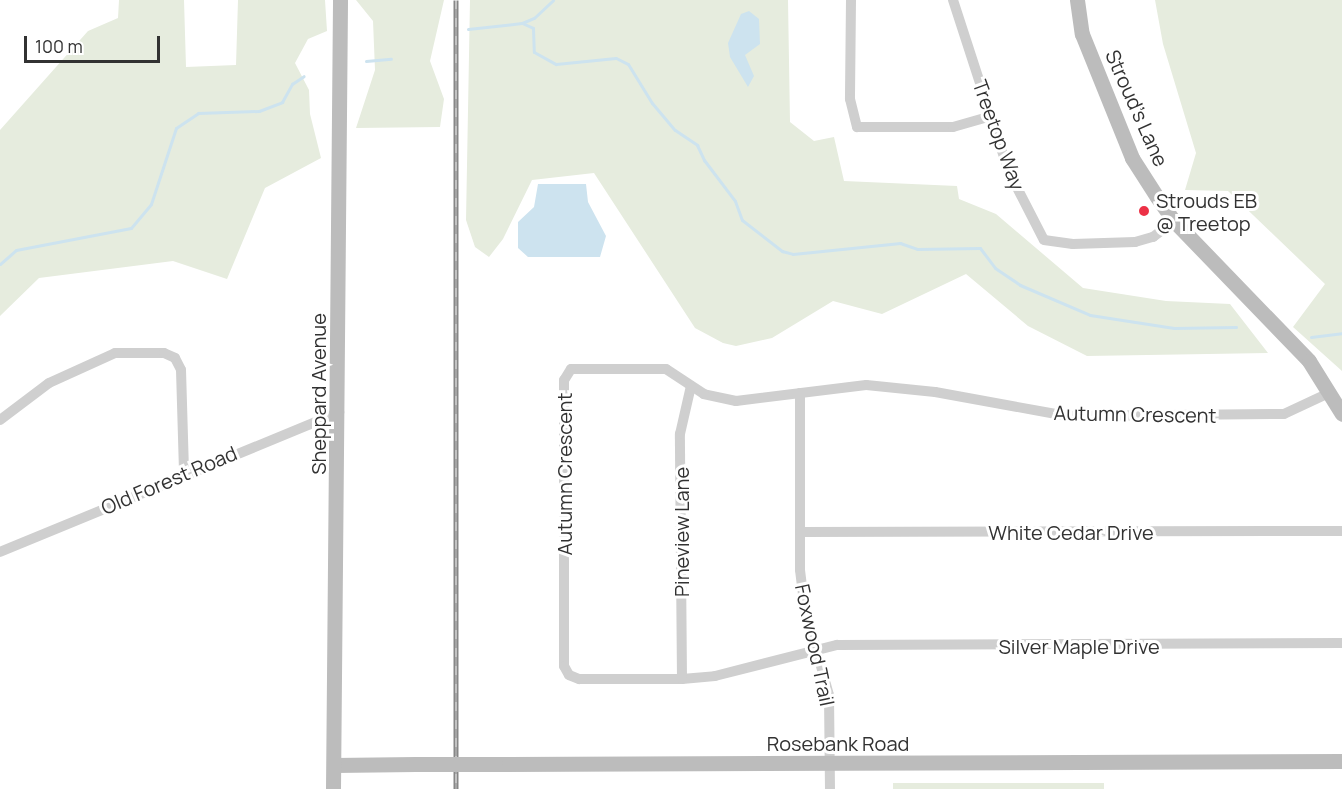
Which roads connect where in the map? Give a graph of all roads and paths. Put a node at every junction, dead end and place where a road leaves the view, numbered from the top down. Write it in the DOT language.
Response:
graph roads {
  1 [pos="340,0"];
  2 [pos="851,0"];
  3 [pos="952,0"];
  4 [pos="1077,0"];
  5 [pos="991,116"];
  6 [pos="1174,221"];
  7 [pos="691,386"];
  8 [pos="1331,392"];
  9 [pos="800,393"];
  10 [pos="339,412"];
  11 [pos="1342,414"];
  12 [pos="0,420"];
  13 [pos="184,474"];
  14 [pos="1342,531"];
  15 [pos="801,532"];
  16 [pos="0,552"];
  17 [pos="1342,643"];
  18 [pos="816,649"];
  19 [pos="682,679"];
  20 [pos="1342,761"];
  21 [pos="334,765"];
  22 [pos="829,765"];
  23 [pos="333,789"];
  24 [pos="830,789"];
  1 -- 10 [label="street, Sheppard Avenue"];
  2 -- 5 [label="street"];
  3 -- 5 [label="street, Treetop Way"];
  4 -- 6 [label="street, Stroud's Lane"];
  5 -- 6 [label="street, Treetop Way"];
  6 -- 8 [label="street, Stroud's Lane"];
  7 -- 9 [label="street, Autumn Crescent"];
  7 -- 19 [label="street, Pineview Lane"];
  7 -- 19 [label="street, Autumn Crescent"];
  8 -- 9 [label="street, Autumn Crescent"];
  8 -- 11 [label="street, Stroud's Lane"];
  9 -- 15 [label="street, Foxwood Trail"];
  10 -- 13 [label="street, Old Forest Road"];
  10 -- 21 [label="street, Sheppard Avenue"];
  12 -- 13 [label="street"];
  13 -- 16 [label="street, Old Forest Road"];
  14 -- 15 [label="street, White Cedar Drive"];
  15 -- 18 [label="street, Foxwood Trail"];
  17 -- 18 [label="street, Silver Maple Drive"];
  18 -- 19 [label="street, Autumn Crescent"];
  18 -- 22 [label="street, Foxwood Trail"];
  20 -- 22 [label="street, Rosebank Road"];
  21 -- 22 [label="street, Rosebank Road, bridge"];
  21 -- 23 [label="street, Sheppard Avenue"];
  22 -- 24 [label="street, Foxwood Trail"];
}
